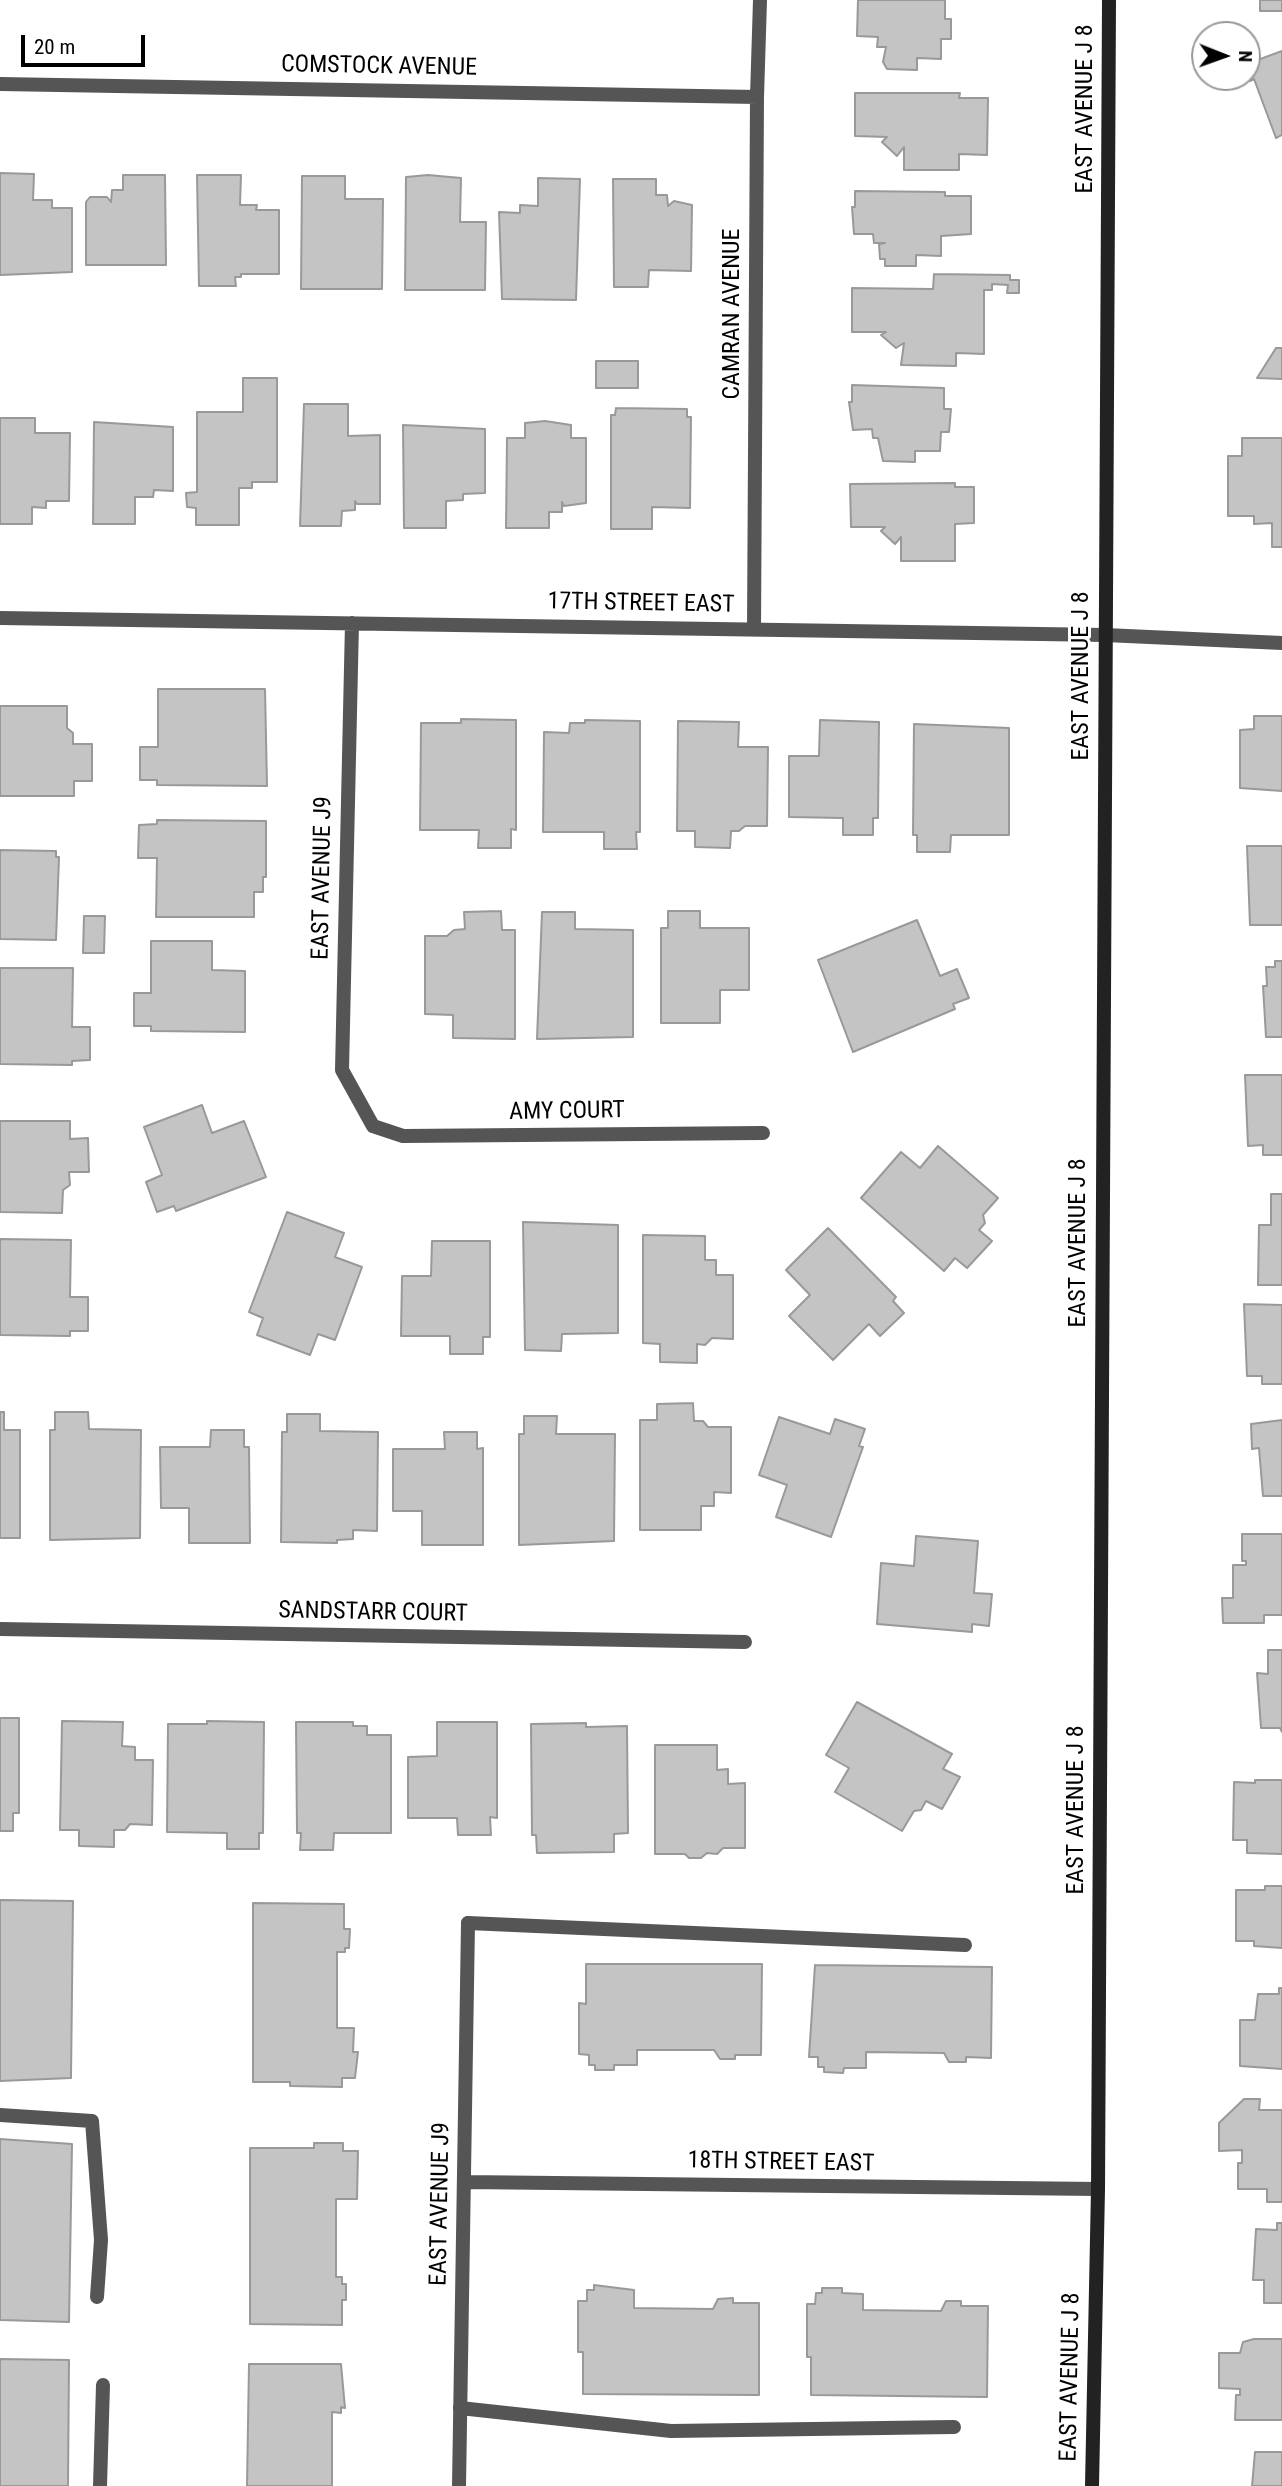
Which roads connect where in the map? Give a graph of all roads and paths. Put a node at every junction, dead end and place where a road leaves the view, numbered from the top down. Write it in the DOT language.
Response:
graph roads {
  1 [pos="760,0"];
  2 [pos="1109,0"];
  3 [pos="0,83"];
  4 [pos="757,97"];
  5 [pos="0,618"];
  6 [pos="352,623"];
  7 [pos="754,629"];
  8 [pos="1105,635"];
  9 [pos="1282,643"];
  10 [pos="373,1126"];
  11 [pos="763,1133"];
  12 [pos="0,1629"];
  13 [pos="745,1642"];
  14 [pos="965,1945"];
  15 [pos="0,2115"];
  16 [pos="464,2182"];
  17 [pos="1098,2189"];
  18 [pos="97,2297"];
  19 [pos="103,2385"];
  20 [pos="460,2408"];
  21 [pos="954,2427"];
  22 [pos="100,2486"];
  23 [pos="459,2486"];
  24 [pos="1092,2486"];
  1 -- 4 [label="street, CAMRAN AVENUE"];
  2 -- 8 [label="street, EAST AVENUE J 8"];
  3 -- 4 [label="street, COMSTOCK AVENUE"];
  4 -- 7 [label="street, CAMRAN AVENUE"];
  5 -- 6 [label="street, 17TH STREET EAST"];
  6 -- 7 [label="street, 17TH STREET EAST"];
  6 -- 10 [label="street, EAST AVENUE J9"];
  7 -- 8 [label="street, 17TH STREET EAST"];
  8 -- 9 [label="street, 17TH STREET EAST"];
  8 -- 17 [label="street, EAST AVENUE J 8"];
  10 -- 11 [label="street, AMY COURT"];
  12 -- 13 [label="street, SANDSTARR COURT"];
  14 -- 16 [label="street, EAST AVENUE J9"];
  15 -- 18 [label="street"];
  16 -- 17 [label="street, 18TH STREET EAST"];
  16 -- 20 [label="street, EAST AVENUE J9"];
  17 -- 24 [label="street, EAST AVENUE J 8"];
  19 -- 22 [label="street"];
  20 -- 21 [label="street"];
  20 -- 23 [label="street, EAST AVENUE J9"];
}
